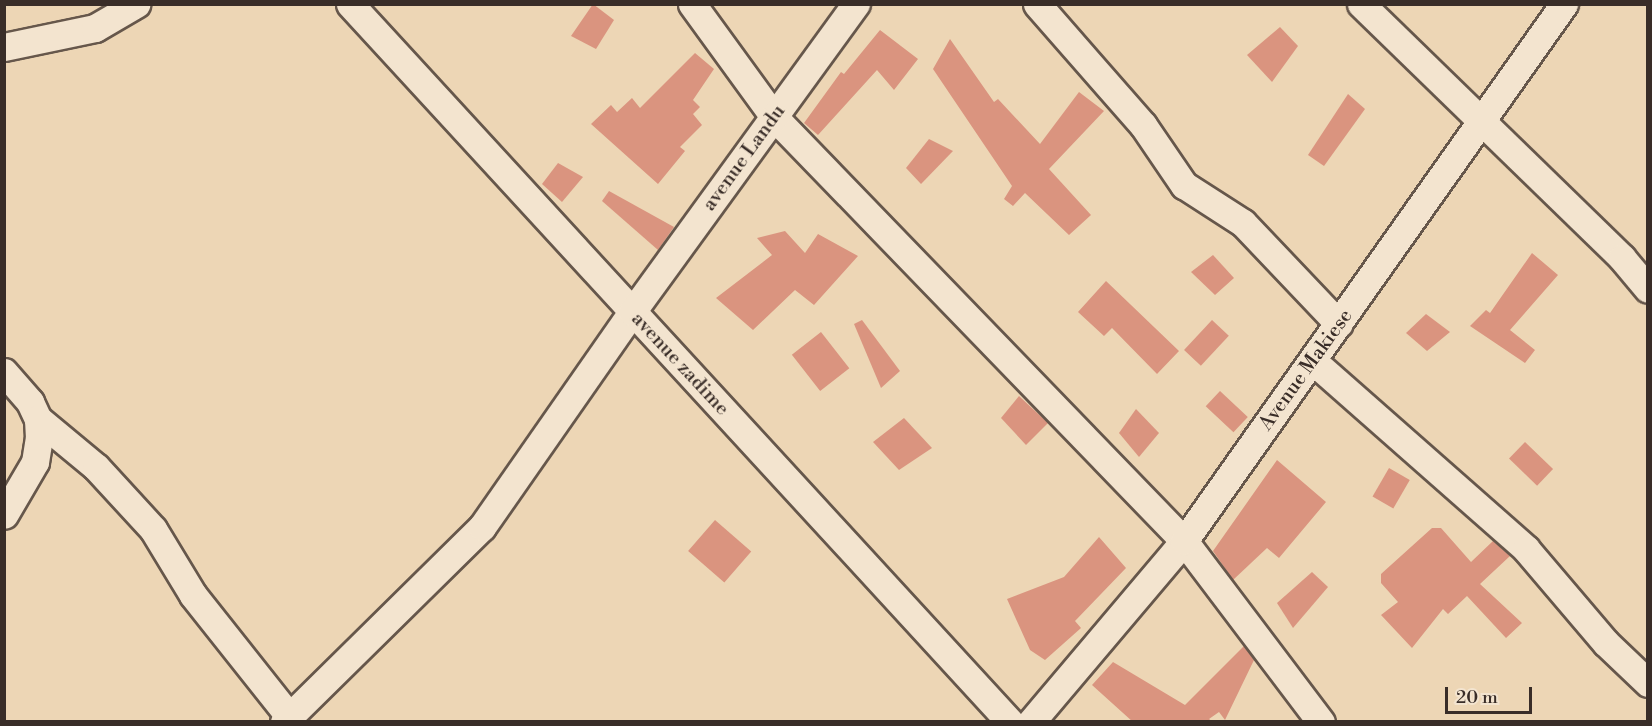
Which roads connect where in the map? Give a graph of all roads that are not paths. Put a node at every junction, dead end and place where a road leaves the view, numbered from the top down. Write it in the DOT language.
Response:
graph roads {
  1 [pos="136,4"];
  2 [pos="350,4"];
  3 [pos="692,4"];
  4 [pos="856,4"];
  5 [pos="1037,4"];
  6 [pos="1361,4"];
  7 [pos="1564,4"];
  8 [pos="4,47"];
  9 [pos="774,117"];
  10 [pos="1481,123"];
  11 [pos="1647,289"];
  12 [pos="632,312"];
  13 [pos="1339,324"];
  14 [pos="1313,361"];
  15 [pos="4,372"];
  16 [pos="38,419"];
  17 [pos="4,515"];
  18 [pos="1184,541"];
  19 [pos="1647,683"];
  20 [pos="287,719"];
  21 [pos="1010,722"];
  22 [pos="1031,722"];
  23 [pos="1321,722"];
  1 -- 8 [label="street"];
  2 -- 12 [label="street, avenue zadime"];
  3 -- 9 [label="street"];
  4 -- 9 [label="street, avenue Landu"];
  5 -- 13 [label="street"];
  6 -- 10 [label="street"];
  7 -- 10 [label="street, Avenue Makiese"];
  9 -- 12 [label="street, avenue Landu"];
  9 -- 18 [label="street"];
  10 -- 11 [label="street"];
  10 -- 13 [label="street, Avenue Makiese"];
  12 -- 20 [label="street, avenue Landu"];
  12 -- 21 [label="street, avenue zadime"];
  13 -- 14 [label="street, Avenue Makiese"];
  14 -- 18 [label="street, Avenue Makiese"];
  14 -- 19 [label="street"];
  15 -- 16 [label="street"];
  16 -- 17 [label="street"];
  16 -- 20 [label="street"];
  18 -- 22 [label="street, Avenue Makiese"];
  18 -- 23 [label="street"];
}
